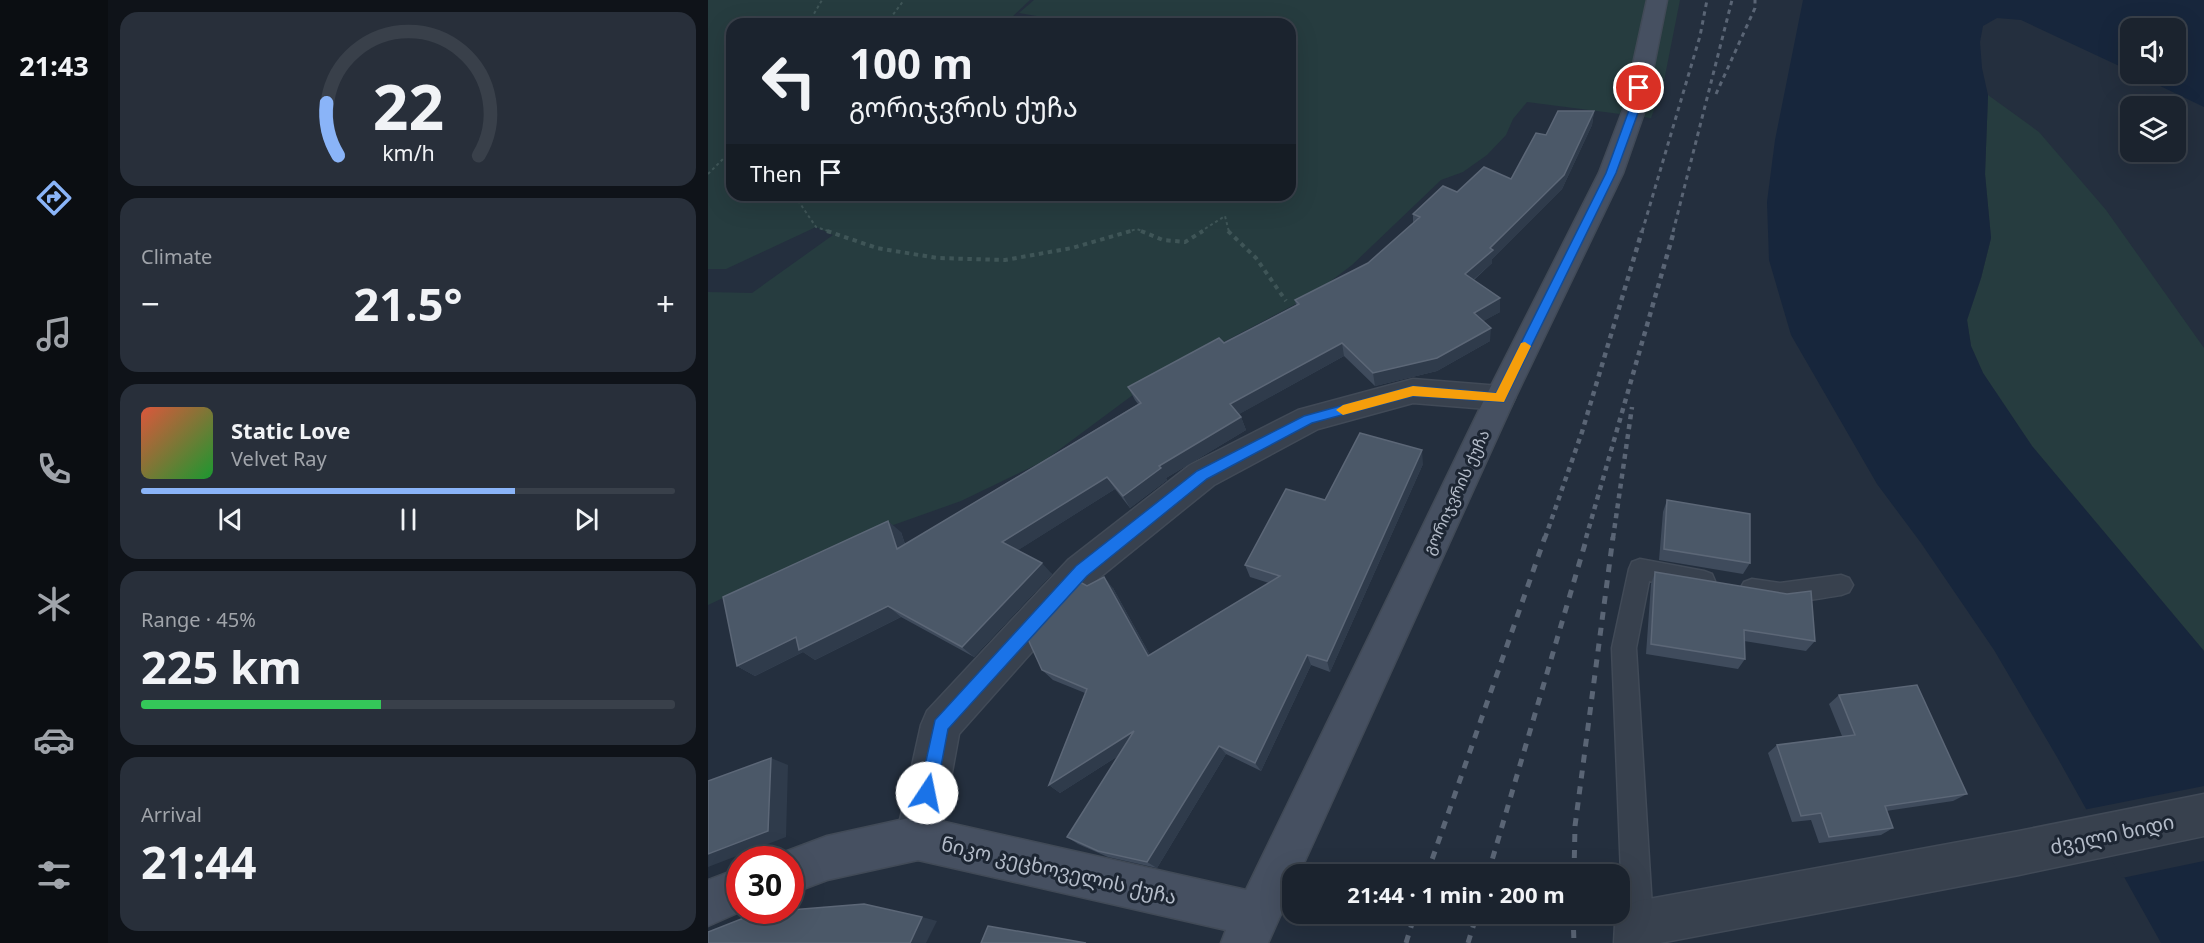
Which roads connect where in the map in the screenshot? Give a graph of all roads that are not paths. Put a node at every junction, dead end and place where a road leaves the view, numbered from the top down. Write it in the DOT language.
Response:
graph roads {
  1 [pos="1657,0"];
  2 [pos="1500,398"];
  3 [pos="1841,585"];
  4 [pos="2204,816"];
  5 [pos="918,838"];
  6 [pos="804,867"];
  7 [pos="726,896"];
  8 [pos="708,903"];
  9 [pos="1251,929"];
  10 [pos="1637,934"];
  1 -- 2 [label="main road, გორიჯვრის ქუჩა"];
  2 -- 5 [label="street"];
  2 -- 9 [label="main road, გორიჯვრის ქუჩა"];
  3 -- 10 [label="lane"];
  4 -- 10 [label="street, ძველი ხიდი"];
  5 -- 6 [label="main road, ნიკო კეცხოველის ქუჩა"];
  5 -- 9 [label="main road, ნიკო კეცხოველის ქუჩა"];
  7 -- 8 [label="main road"];
}
